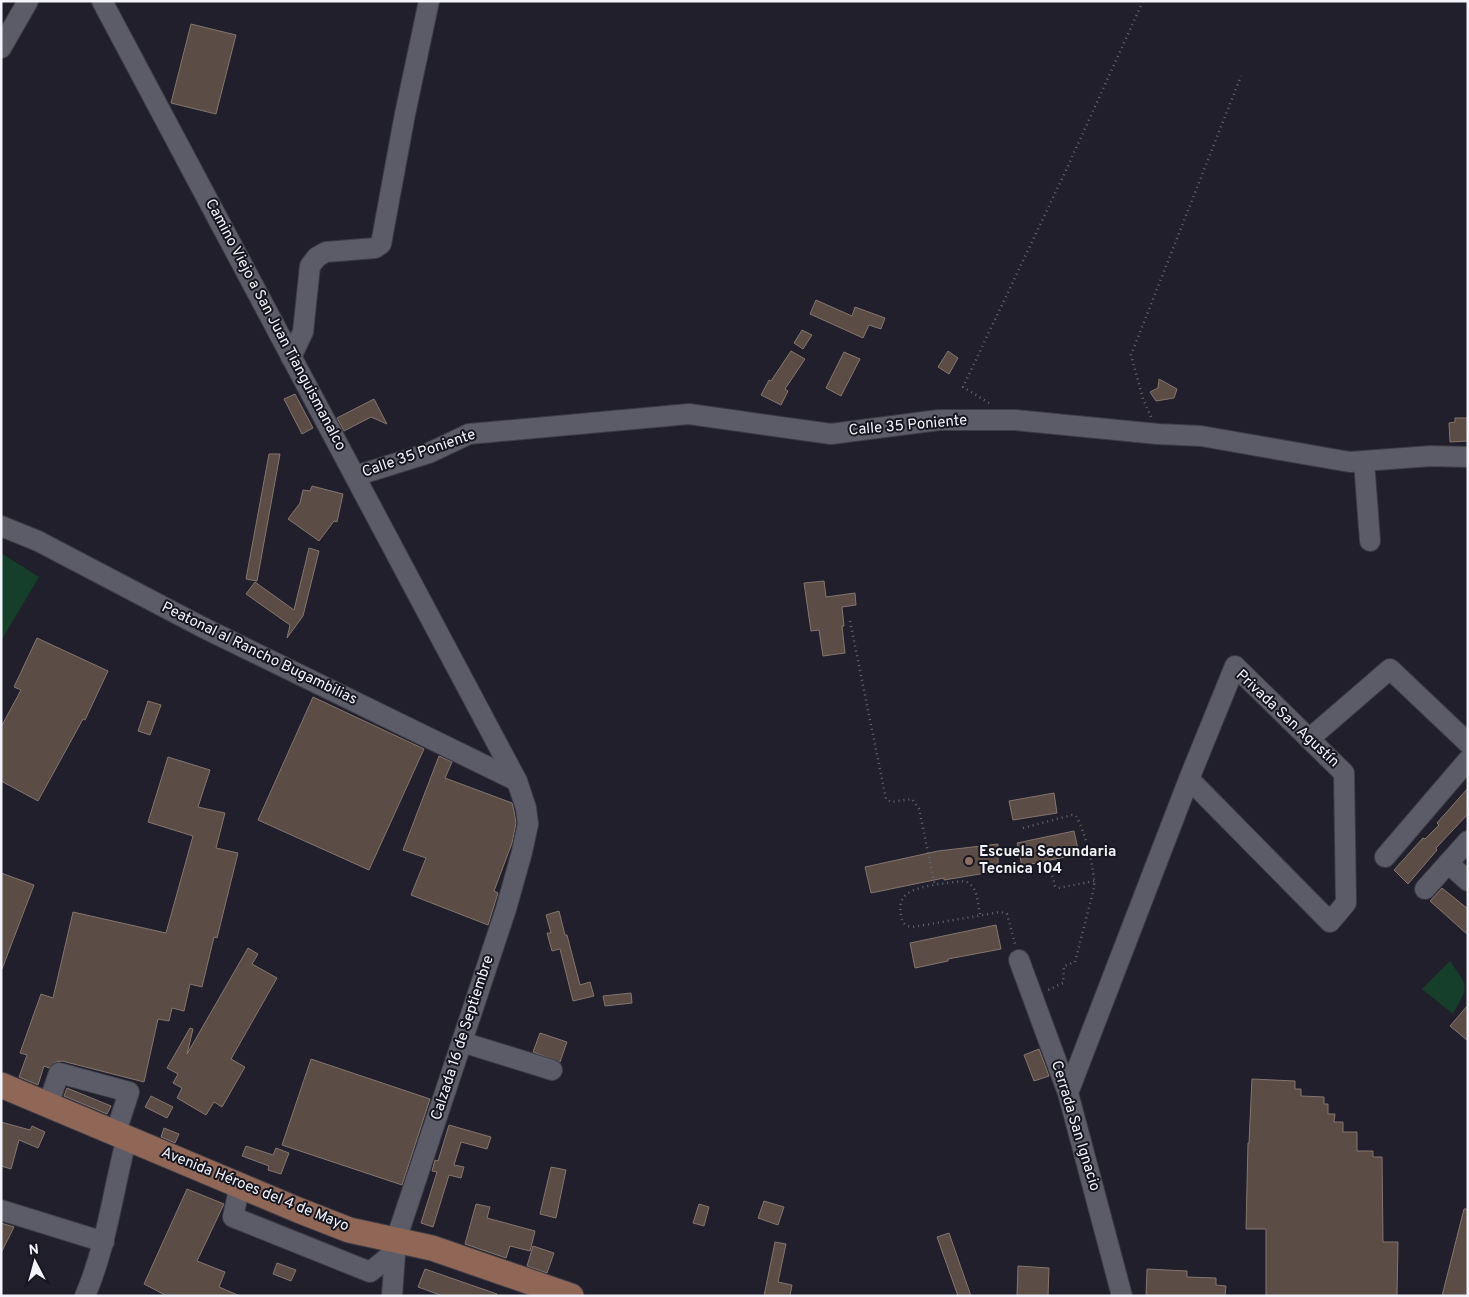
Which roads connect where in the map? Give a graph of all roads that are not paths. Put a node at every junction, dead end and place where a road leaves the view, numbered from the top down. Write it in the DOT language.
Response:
graph roads {
  1 [pos="28,1"];
  2 [pos="102,1"];
  3 [pos="429,1"];
  4 [pos="1,48"];
  5 [pos="292,357"];
  6 [pos="1468,457"];
  7 [pos="1364,462"];
  8 [pos="355,476"];
  9 [pos="1,526"];
  10 [pos="1370,541"];
  11 [pos="1309,739"];
  12 [pos="1468,743"];
  13 [pos="1468,760"];
  14 [pos="1189,779"];
  15 [pos="516,781"];
  16 [pos="1468,840"];
  17 [pos="1386,857"];
  18 [pos="1448,863"];
  19 [pos="1468,881"];
  20 [pos="1425,889"];
  21 [pos="1019,960"];
  22 [pos="462,1042"];
  23 [pos="552,1070"];
  24 [pos="1,1085"];
  25 [pos="1068,1093"];
  26 [pos="48,1105"];
  27 [pos="122,1135"];
  28 [pos="240,1184"];
  29 [pos="1,1210"];
  30 [pos="104,1242"];
  31 [pos="395,1245"];
  32 [pos="85,1296"];
  33 [pos="392,1296"];
  34 [pos="572,1296"];
  35 [pos="1122,1296"];
  1 -- 4 [label="street"];
  2 -- 5 [label="street, Camino Viejo a San Juan Tianguismanalco"];
  3 -- 5 [label="street"];
  5 -- 8 [label="street, Camino Viejo a San Juan Tianguismanalco"];
  6 -- 7 [label="street, Calle 35 Poniente"];
  7 -- 8 [label="street, Calle 35 Poniente"];
  7 -- 10 [label="street"];
  8 -- 15 [label="street, Camino Viejo a San Juan Tianguismanalco"];
  9 -- 15 [label="street, Peatonal al Rancho Bugambilias"];
  11 -- 12 [label="street"];
  11 -- 14 [label="street, Privada San Agustín"];
  11 -- 14 [label="street, Privada San Agustín"];
  13 -- 17 [label="street"];
  14 -- 25 [label="street, Privada San Agustín"];
  15 -- 22 [label="street, Calzada 16 de Septiembre"];
  16 -- 18 [label="street"];
  18 -- 19 [label="street"];
  18 -- 20 [label="street"];
  21 -- 25 [label="street, Cerrada San Ignacio"];
  22 -- 23 [label="street"];
  22 -- 31 [label="street, Calzada 16 de Septiembre"];
  24 -- 26 [label="main road, Avenida Héroes del 4 de Mayo"];
  25 -- 35 [label="street, Cerrada San Ignacio"];
  26 -- 27 [label="main road, Avenida Héroes del 4 de Mayo"];
  26 -- 27 [label="street"];
  27 -- 28 [label="main road, Avenida Héroes del 4 de Mayo"];
  27 -- 30 [label="street"];
  28 -- 31 [label="main road, Avenida Héroes del 4 de Mayo"];
  28 -- 31 [label="street"];
  29 -- 30 [label="street"];
  30 -- 32 [label="street"];
  31 -- 33 [label="street, Calzada 16 de Septiembre"];
  31 -- 34 [label="main road, Avenida Héroes del 4 de Mayo"];
}
